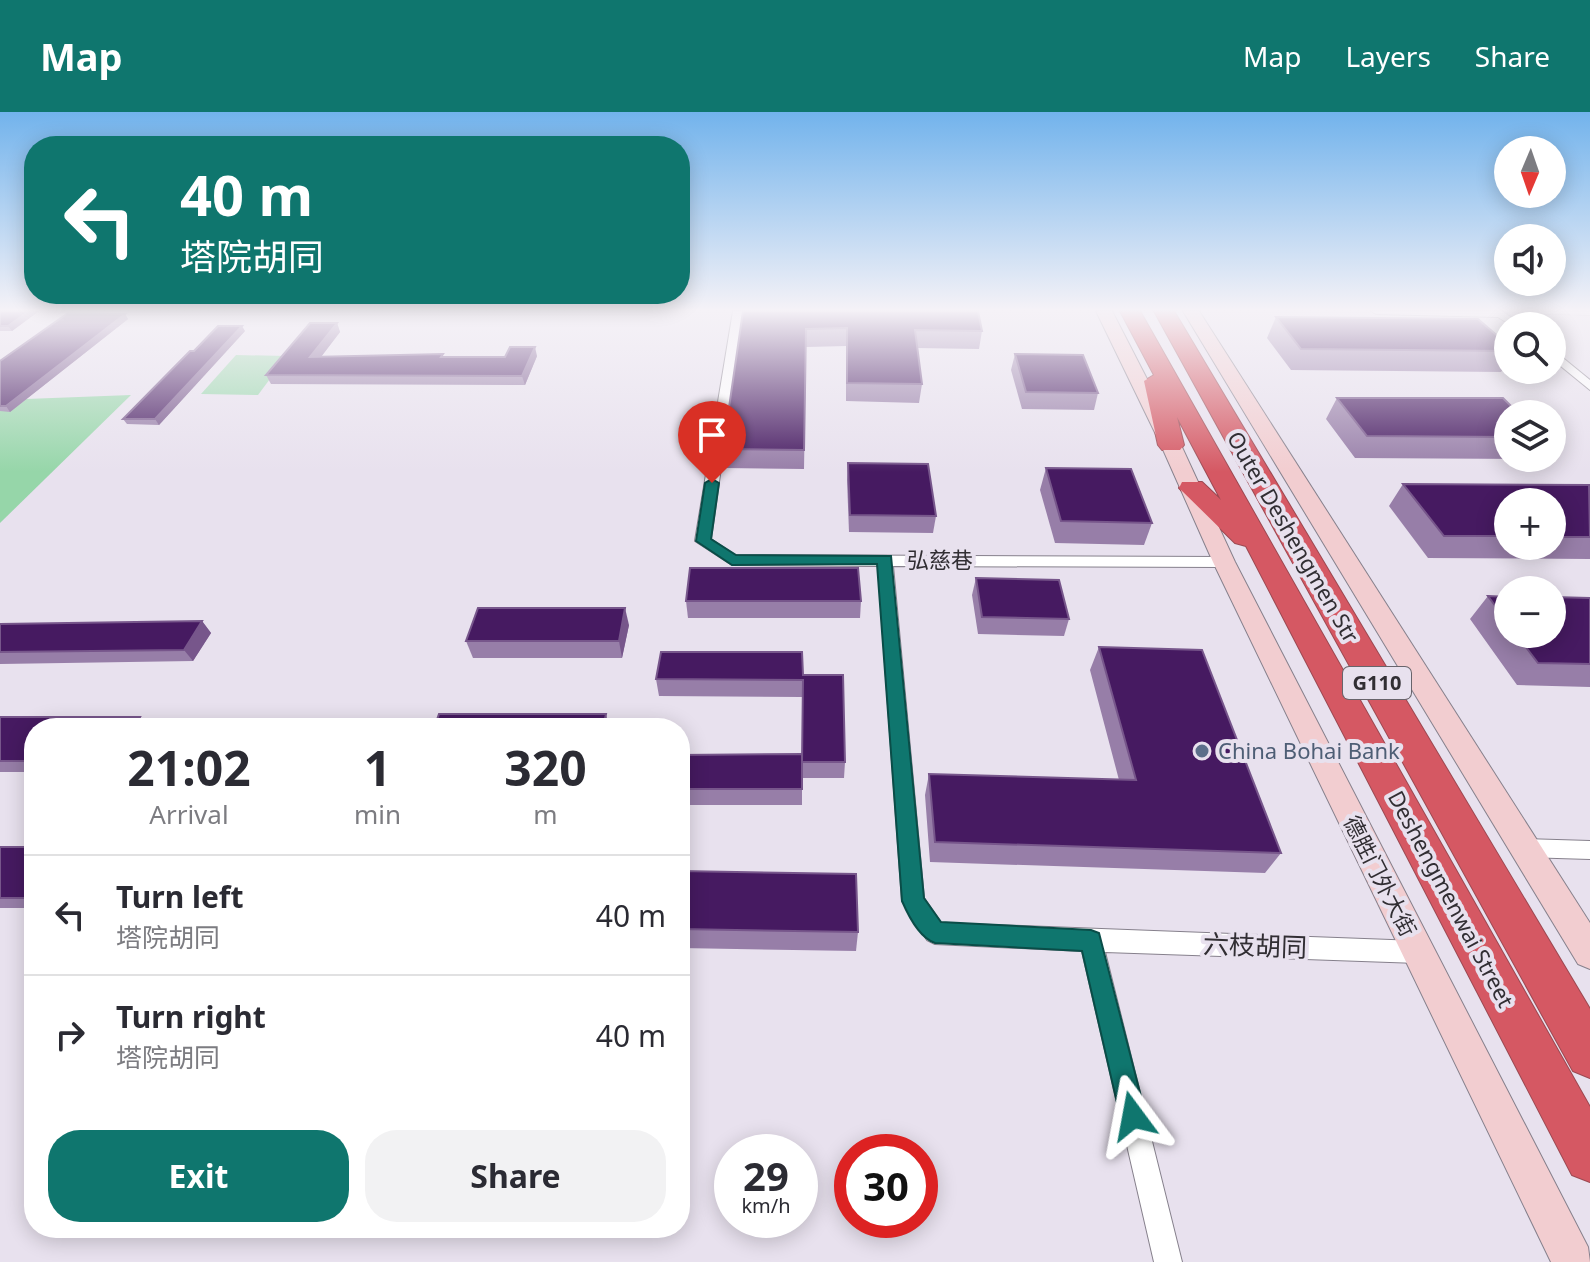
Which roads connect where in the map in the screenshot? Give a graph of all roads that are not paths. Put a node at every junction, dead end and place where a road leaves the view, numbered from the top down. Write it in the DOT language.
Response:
graph roads {
  1 [pos="730,365"];
  2 [pos="1131,365"];
  3 [pos="1152,365"];
  4 [pos="1160,365"];
  5 [pos="1195,365"];
  6 [pos="1224,365"];
  7 [pos="1566,365"];
  8 [pos="1590,386"];
  9 [pos="1171,445"];
  10 [pos="1192,488"];
  11 [pos="1266,556"];
  12 [pos="885,559"];
  13 [pos="1224,562"];
  14 [pos="1523,848"];
  15 [pos="1590,850"];
  16 [pos="1091,941"];
  17 [pos="1418,952"];
  18 [pos="1590,953"];
  19 [pos="1590,1054"];
  20 [pos="1590,1157"];
  21 [pos="1168,1262"];
  22 [pos="1573,1262"];
  1 -- 12 [label="street, 弘慈巷"];
  2 -- 9 [label="street"];
  3 -- 9 [label="highway"];
  4 -- 11 [label="highway, Outer Deshengmen Str / G110"];
  5 -- 19 [label="highway, Outer Deshengmen Str / G110"];
  6 -- 14 [label="street, Outer Deshengmen Str"];
  7 -- 8 [label="street"];
  9 -- 10 [label="street"];
  10 -- 11 [label="highway"];
  10 -- 13 [label="street, 德胜门外大街"];
  11 -- 20 [label="highway, Deshengmenwai Street / G110"];
  12 -- 13 [label="street, 弘慈巷"];
  12 -- 16 [label="street, 六枝胡同"];
  13 -- 17 [label="street, 德胜门外大街"];
  14 -- 15 [label="street"];
  14 -- 18 [label="street, Outer Deshengmen Str"];
  16 -- 17 [label="street, 六枝胡同"];
  16 -- 21 [label="street"];
  17 -- 22 [label="street, 德胜门外大街"];
}
